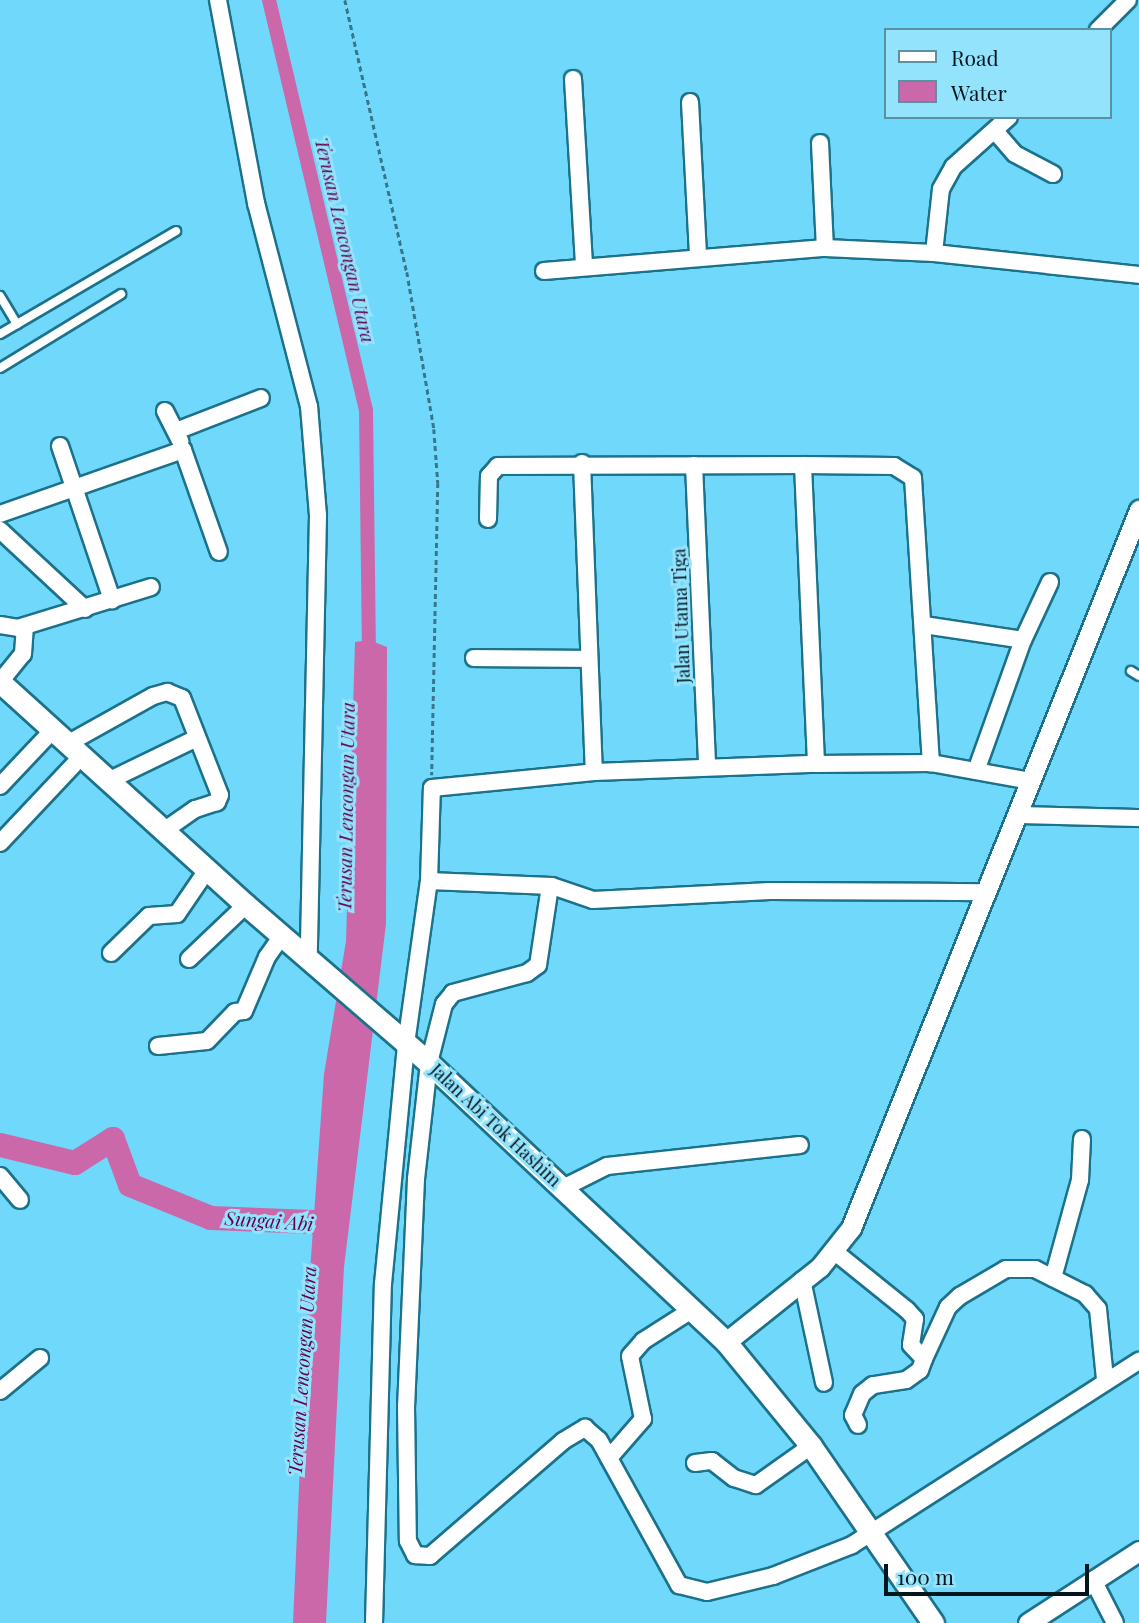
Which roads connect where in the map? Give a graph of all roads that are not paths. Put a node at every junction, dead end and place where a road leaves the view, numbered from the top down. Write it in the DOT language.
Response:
graph roads {
  1 [pos="218,0"];
  2 [pos="1128,0"];
  3 [pos="1100,28"];
  4 [pos="573,79"];
  5 [pos="690,102"];
  6 [pos="1007,119"];
  7 [pos="995,131"];
  8 [pos="820,143"];
  9 [pos="1054,174"];
  10 [pos="176,231"];
  11 [pos="824,247"];
  12 [pos="934,253"];
  13 [pos="698,256"];
  14 [pos="584,265"];
  15 [pos="544,271"];
  16 [pos="1139,275"];
  17 [pos="121,294"];
  18 [pos="0,296"];
  19 [pos="17,324"];
  20 [pos="0,334"];
  21 [pos="0,368"];
  22 [pos="261,398"];
  23 [pos="165,411"];
  24 [pos="176,431"];
  25 [pos="60,446"];
  26 [pos="183,450"];
  27 [pos="582,463"];
  28 [pos="694,465"];
  29 [pos="803,465"];
  30 [pos="74,488"];
  31 [pos="1139,510"];
  32 [pos="0,514"];
  33 [pos="488,519"];
  34 [pos="0,530"];
  35 [pos="219,552"];
  36 [pos="1050,582"];
  37 [pos="151,587"];
  38 [pos="112,600"];
  39 [pos="85,609"];
  40 [pos="0,625"];
  41 [pos="923,625"];
  42 [pos="25,626"];
  43 [pos="1023,639"];
  44 [pos="474,658"];
  45 [pos="589,659"];
  46 [pos="0,682"];
  47 [pos="195,739"];
  48 [pos="66,744"];
  49 [pos="931,763"];
  50 [pos="816,764"];
  51 [pos="707,766"];
  52 [pos="976,771"];
  53 [pos="594,772"];
  54 [pos="108,781"];
  55 [pos="1031,781"];
  56 [pos="0,786"];
  57 [pos="1018,815"];
  58 [pos="1139,818"];
  59 [pos="163,831"];
  60 [pos="0,843"];
  61 [pos="208,870"];
  62 [pos="429,881"];
  63 [pos="550,886"];
  64 [pos="985,892"];
  65 [pos="246,905"];
  66 [pos="281,937"];
  67 [pos="111,953"];
  68 [pos="189,959"];
  69 [pos="309,959"];
  70 [pos="400,1038"];
  71 [pos="158,1046"];
  72 [pos="429,1063"];
  73 [pos="1082,1139"];
  74 [pos="800,1145"];
  75 [pos="0,1176"];
  76 [pos="563,1188"];
  77 [pos="20,1200"];
  78 [pos="835,1252"];
  79 [pos="1054,1278"];
  80 [pos="802,1280"];
  81 [pos="693,1309"];
  82 [pos="726,1342"];
  83 [pos="40,1358"];
  84 [pos="924,1359"];
  85 [pos="1139,1361"];
  86 [pos="1105,1379"];
  87 [pos="824,1383"];
  88 [pos="0,1391"];
  89 [pos="858,1425"];
  90 [pos="811,1446"];
  91 [pos="609,1458"];
  92 [pos="695,1463"];
  93 [pos="873,1530"];
  94 [pos="1139,1551"];
  95 [pos="1093,1580"];
  96 [pos="374,1623"];
  97 [pos="933,1623"];
  98 [pos="1028,1623"];
  99 [pos="1115,1623"];
  1 -- 69 [label="street"];
  2 -- 3 [label="street"];
  4 -- 14 [label="street"];
  5 -- 13 [label="street"];
  6 -- 7 [label="street"];
  7 -- 9 [label="street"];
  7 -- 12 [label="street"];
  8 -- 11 [label="street"];
  10 -- 19 [label="lane"];
  11 -- 12 [label="street"];
  11 -- 13 [label="street"];
  12 -- 16 [label="street"];
  13 -- 14 [label="street"];
  14 -- 15 [label="street"];
  17 -- 21 [label="lane"];
  18 -- 19 [label="lane"];
  19 -- 20 [label="lane"];
  22 -- 24 [label="street"];
  23 -- 24 [label="street"];
  24 -- 26 [label="street"];
  25 -- 30 [label="street"];
  26 -- 30 [label="street"];
  26 -- 35 [label="street"];
  27 -- 28 [label="street"];
  27 -- 33 [label="street"];
  27 -- 45 [label="street"];
  28 -- 29 [label="street"];
  28 -- 51 [label="street, Jalan Utama Tiga"];
  29 -- 41 [label="street"];
  29 -- 50 [label="street"];
  30 -- 32 [label="street"];
  30 -- 38 [label="street"];
  31 -- 55 [label="street"];
  34 -- 39 [label="street"];
  36 -- 43 [label="street"];
  37 -- 38 [label="street"];
  38 -- 39 [label="street"];
  39 -- 42 [label="street"];
  40 -- 42 [label="street"];
  41 -- 43 [label="street"];
  41 -- 49 [label="street"];
  42 -- 46 [label="street"];
  43 -- 52 [label="street"];
  44 -- 45 [label="street"];
  45 -- 53 [label="street"];
  46 -- 48 [label="main road, Jalan Abi Tok Hashim"];
  47 -- 48 [label="street"];
  47 -- 54 [label="street"];
  47 -- 59 [label="street"];
  48 -- 54 [label="main road, Jalan Abi Tok Hashim"];
  48 -- 56 [label="street"];
  48 -- 60 [label="street"];
  49 -- 50 [label="street"];
  49 -- 52 [label="street"];
  50 -- 51 [label="street"];
  51 -- 53 [label="street"];
  52 -- 55 [label="street"];
  53 -- 62 [label="street"];
  54 -- 59 [label="main road, Jalan Abi Tok Hashim"];
  55 -- 57 [label="street"];
  57 -- 58 [label="street"];
  57 -- 64 [label="street"];
  59 -- 61 [label="main road, Jalan Abi Tok Hashim"];
  61 -- 65 [label="main road, Jalan Abi Tok Hashim"];
  61 -- 67 [label="street"];
  62 -- 63 [label="street"];
  62 -- 70 [label="street"];
  63 -- 64 [label="street"];
  63 -- 72 [label="street"];
  64 -- 78 [label="street"];
  65 -- 66 [label="main road, Jalan Abi Tok Hashim"];
  65 -- 68 [label="street"];
  66 -- 69 [label="main road, Jalan Abi Tok Hashim"];
  66 -- 71 [label="street"];
  69 -- 70 [label="main road, Jalan Abi Tok Hashim"];
  70 -- 72 [label="main road, Jalan Abi Tok Hashim"];
  70 -- 96 [label="street"];
  72 -- 76 [label="main road, Jalan Abi Tok Hashim"];
  72 -- 91 [label="street"];
  73 -- 79 [label="street"];
  74 -- 76 [label="street"];
  75 -- 77 [label="street"];
  76 -- 81 [label="main road, Jalan Abi Tok Hashim"];
  78 -- 80 [label="street"];
  78 -- 84 [label="street"];
  79 -- 84 [label="street"];
  79 -- 86 [label="street"];
  80 -- 82 [label="street"];
  80 -- 87 [label="street"];
  81 -- 82 [label="main road, Jalan Abi Tok Hashim"];
  81 -- 91 [label="street"];
  82 -- 90 [label="main road, Jalan Abi Tok Hashim"];
  83 -- 88 [label="street"];
  84 -- 89 [label="street"];
  85 -- 86 [label="street"];
  86 -- 93 [label="street"];
  90 -- 92 [label="street"];
  90 -- 93 [label="main road, Jalan Abi Tok Hashim"];
  91 -- 93 [label="street"];
  93 -- 97 [label="main road, Jalan Abi Tok Hashim"];
  94 -- 95 [label="street"];
  95 -- 98 [label="street"];
  95 -- 99 [label="street"];
}
